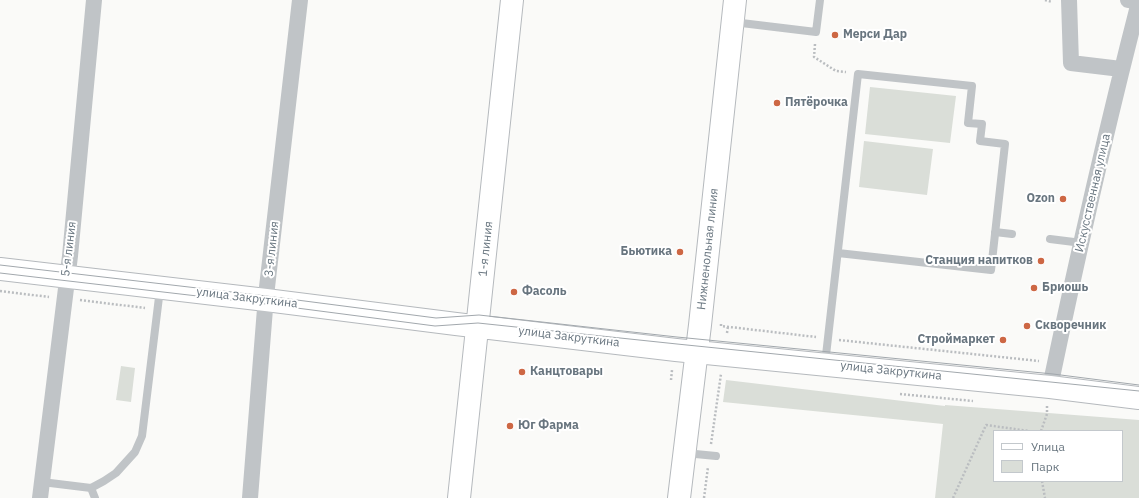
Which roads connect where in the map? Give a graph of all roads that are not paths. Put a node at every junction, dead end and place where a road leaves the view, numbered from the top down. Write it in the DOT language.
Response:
graph roads {
  1 [pos="94,0"];
  2 [pos="300,0"];
  3 [pos="512,0"];
  4 [pos="735,0"];
  5 [pos="820,0"];
  6 [pos="1069,0"];
  7 [pos="1128,0"];
  8 [pos="1139,1"];
  9 [pos="732,22"];
  10 [pos="1122,69"];
  11 [pos="995,232"];
  12 [pos="1012,234"];
  13 [pos="1050,239"];
  14 [pos="1082,243"];
  15 [pos="838,253"];
  16 [pos="0,269"];
  17 [pos="66,276"];
  18 [pos="160,288"];
  19 [pos="266,300"];
  20 [pos="478,327"];
  21 [pos="696,352"];
  22 [pos="825,365"];
  23 [pos="1049,397"];
  24 [pos="1139,398"];
  25 [pos="684,453"];
  26 [pos="713,456"];
  27 [pos="42,482"];
  28 [pos="91,488"];
  29 [pos="40,498"];
  30 [pos="95,498"];
  31 [pos="250,498"];
  32 [pos="460,498"];
  33 [pos="679,498"];
  1 -- 17 [label="street, 5-я линия"];
  2 -- 19 [label="street, 3-я линия"];
  3 -- 20 [label="main road, 1-я линия"];
  4 -- 9 [label="main road, Нижненольная линия"];
  5 -- 9 [label="lane"];
  6 -- 10 [label="street"];
  7 -- 8 [label="street"];
  8 -- 10 [label="street, Искусственная улица"];
  9 -- 21 [label="main road, Нижненольная линия"];
  10 -- 14 [label="street, Искусственная улица"];
  11 -- 12 [label="lane"];
  11 -- 15 [label="lane"];
  11 -- 15 [label="lane"];
  13 -- 14 [label="lane"];
  14 -- 23 [label="street, Искусственная улица"];
  15 -- 22 [label="lane"];
  16 -- 17 [label="main road, улица Закруткина"];
  17 -- 18 [label="main road, улица Закруткина"];
  17 -- 27 [label="street, 5-я линия"];
  18 -- 19 [label="main road, улица Закруткина"];
  18 -- 28 [label="lane"];
  19 -- 20 [label="main road, улица Закруткина"];
  19 -- 31 [label="street, 3-я линия"];
  20 -- 21 [label="main road, улица Закруткина"];
  20 -- 32 [label="main road, 1-я линия"];
  21 -- 22 [label="main road, улица Закруткина"];
  21 -- 25 [label="main road, Нижненольная линия"];
  22 -- 23 [label="main road, улица Закруткина"];
  23 -- 24 [label="main road, улица Закруткина"];
  25 -- 26 [label="lane"];
  25 -- 33 [label="main road, Нижненольная линия"];
  27 -- 28 [label="lane"];
  27 -- 29 [label="street, 5-я линия"];
  28 -- 30 [label="lane"];
}
